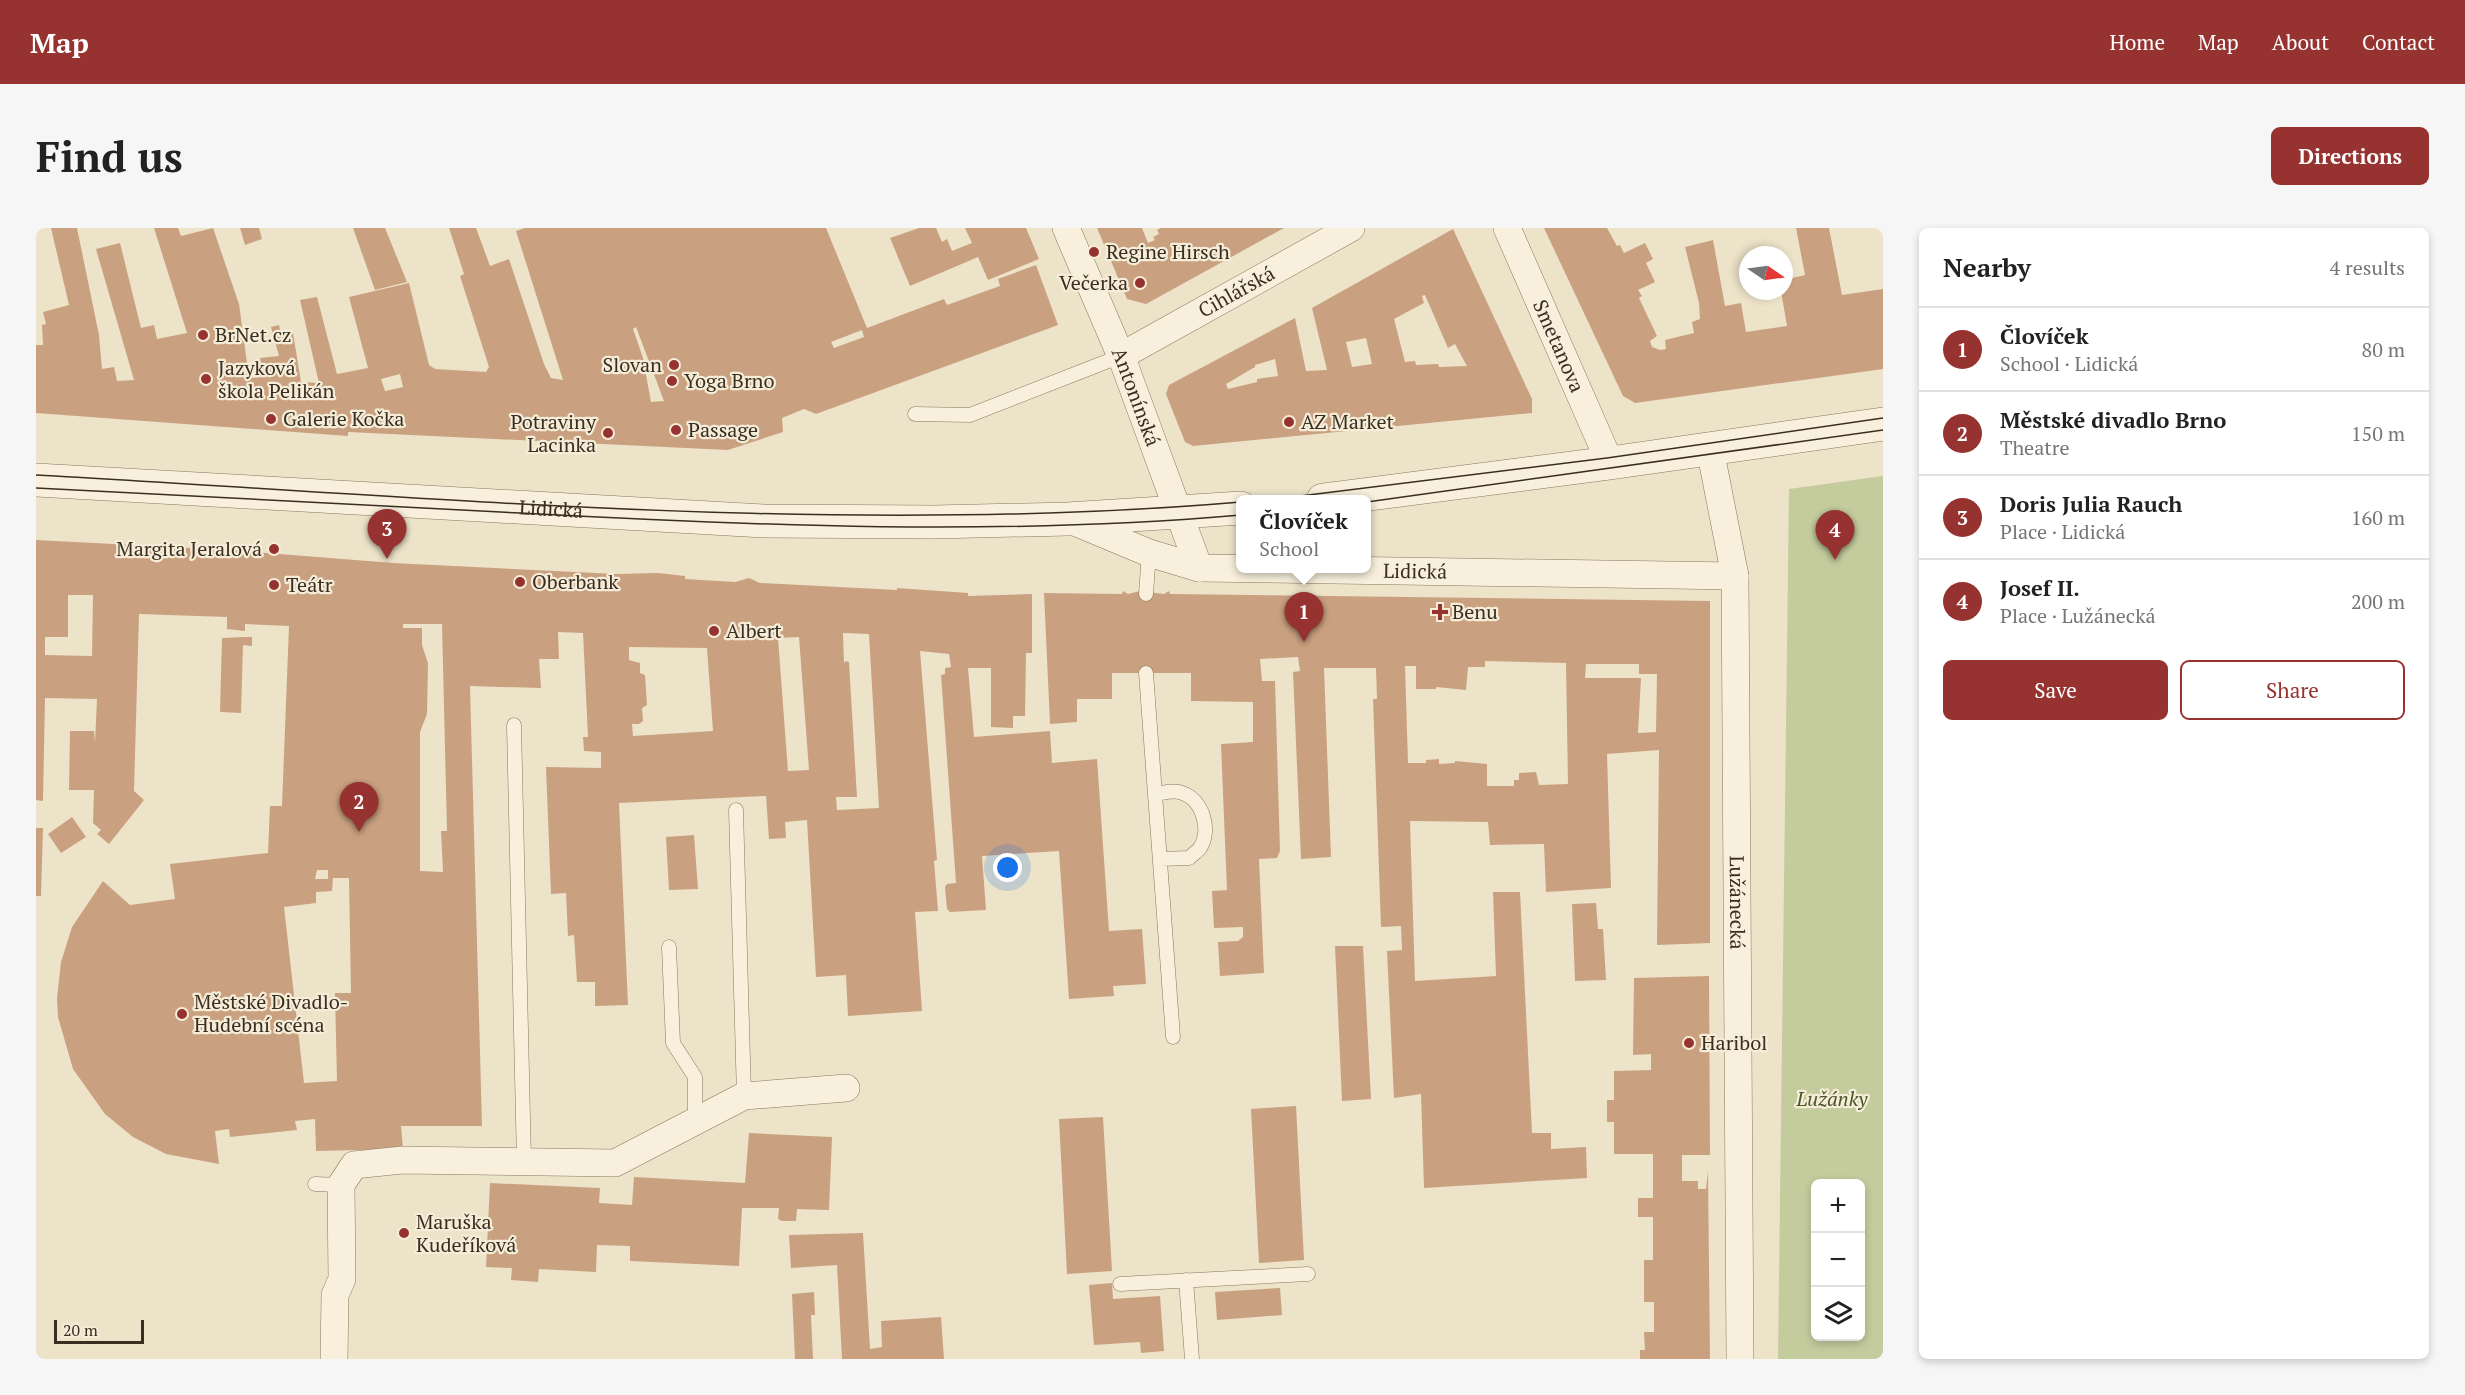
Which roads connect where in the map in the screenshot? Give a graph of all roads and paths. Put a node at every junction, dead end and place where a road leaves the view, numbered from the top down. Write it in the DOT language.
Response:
graph roads {
  1 [pos="1066,228"];
  2 [pos="1351,228"];
  3 [pos="1507,228"];
  4 [pos="1121,356"];
  5 [pos="915,414"];
  6 [pos="1883,424"];
  7 [pos="1710,449"];
  8 [pos="1610,463"];
  9 [pos="36,480"];
  10 [pos="1362,495"];
  11 [pos="1236,508"];
  12 [pos="1181,514"];
  13 [pos="1068,519"];
  14 [pos="1149,553"];
  15 [pos="1199,568"];
  16 [pos="1236,569"];
  17 [pos="1371,571"];
  18 [pos="1735,576"];
  19 [pos="1146,594"];
  20 [pos="1146,673"];
  21 [pos="514,725"];
  22 [pos="1155,794"];
  23 [pos="736,810"];
  24 [pos="1160,860"];
  25 [pos="669,947"];
  26 [pos="1173,1037"];
  27 [pos="846,1088"];
  28 [pos="744,1096"];
  29 [pos="695,1122"];
  30 [pos="524,1162"];
  31 [pos="1308,1274"];
  32 [pos="1186,1280"];
  33 [pos="1120,1284"];
  34 [pos="334,1359"];
  35 [pos="1192,1359"];
  36 [pos="1740,1359"];
  1 -- 4 [label="street, Antonínská"];
  2 -- 4 [label="street, Cihlářská"];
  3 -- 8 [label="street, Smetanova"];
  4 -- 5 [label="lane"];
  4 -- 12 [label="street, Antonínská"];
  6 -- 7 [label="street"];
  7 -- 8 [label="street"];
  7 -- 18 [label="street, Lužánecká"];
  8 -- 10 [label="street"];
  9 -- 13 [label="street, Lidická"];
  11 -- 12 [label="street, Lidická"];
  12 -- 13 [label="street, Lidická"];
  12 -- 15 [label="street, Antonínská"];
  13 -- 14 [label="street, Lidická"];
  14 -- 15 [label="street, Lidická"];
  14 -- 19 [label="lane"];
  15 -- 16 [label="street, Lidická"];
  17 -- 18 [label="street, Lidická"];
  18 -- 36 [label="street, Lužánecká"];
  20 -- 22 [label="lane"];
  21 -- 30 [label="lane"];
  22 -- 24 [label="lane"];
  22 -- 24 [label="lane"];
  23 -- 28 [label="lane"];
  24 -- 26 [label="lane"];
  25 -- 29 [label="lane"];
  27 -- 28 [label="street"];
  28 -- 29 [label="street"];
  29 -- 30 [label="street"];
  30 -- 34 [label="street"];
  31 -- 32 [label="lane"];
  32 -- 33 [label="lane"];
  32 -- 35 [label="lane"];
}
